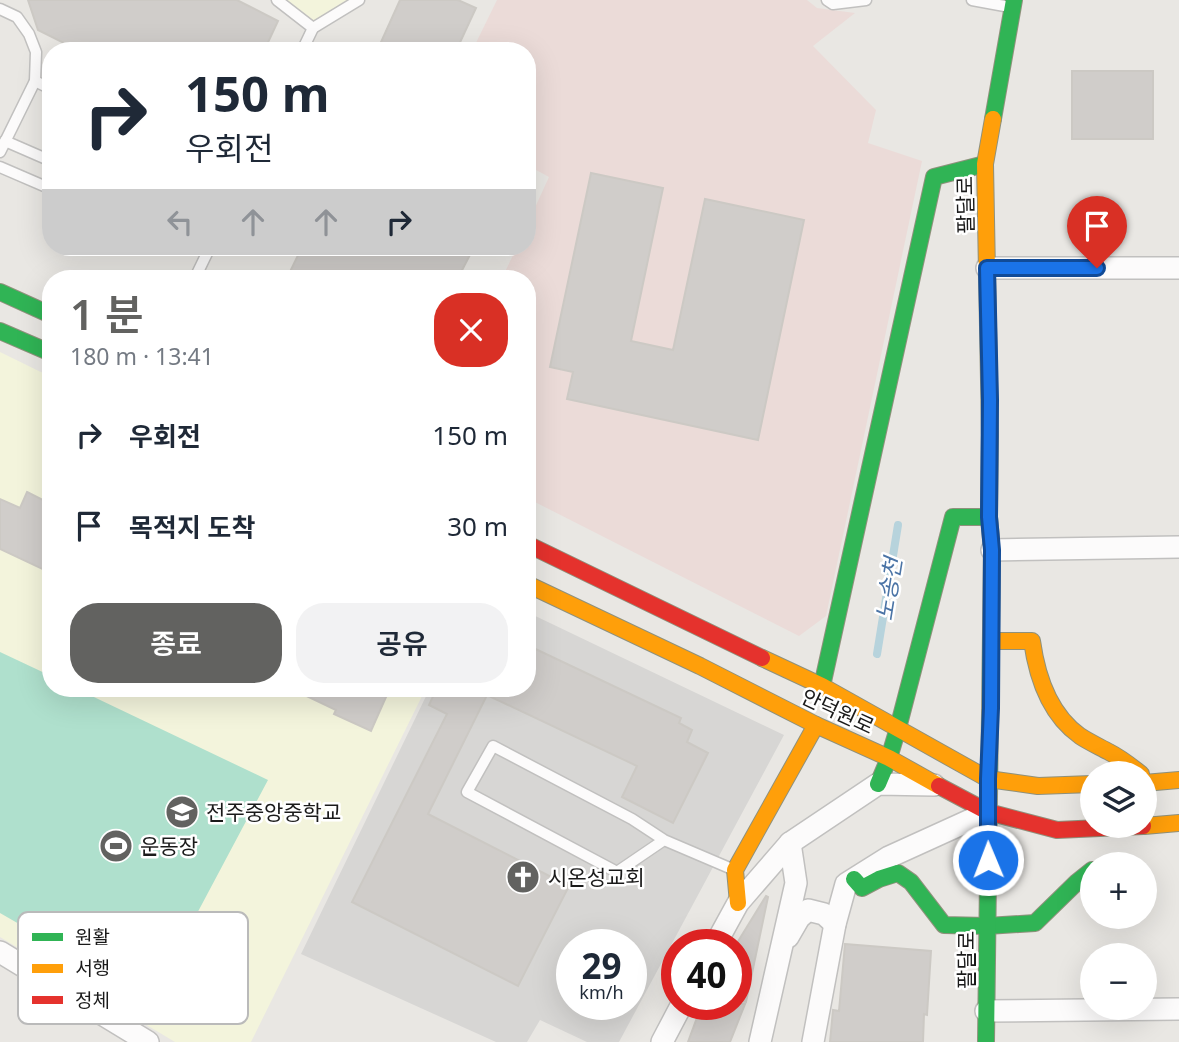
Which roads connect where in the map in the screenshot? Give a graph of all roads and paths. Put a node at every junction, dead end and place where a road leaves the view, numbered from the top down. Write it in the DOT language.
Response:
graph roads {
  1 [pos="277,0"];
  2 [pos="359,0"];
  3 [pos="827,0"];
  4 [pos="866,0"];
  5 [pos="972,0"];
  6 [pos="1013,4"];
  7 [pos="0,9"];
  8 [pos="313,28"];
  9 [pos="306,42"];
  10 [pos="34,81"];
  11 [pos="42,85"];
  12 [pos="5,141"];
  13 [pos="0,152"];
  14 [pos="42,157"];
  15 [pos="985,164"];
  16 [pos="0,167"];
  17 [pos="42,186"];
  18 [pos="987,268"];
  19 [pos="1179,268"];
  20 [pos="0,292"];
  21 [pos="42,311"];
  22 [pos="0,331"];
  23 [pos="42,349"];
  24 [pos="989,517"];
  25 [pos="1179,547"];
  26 [pos="536,548"];
  27 [pos="992,550"];
  28 [pos="536,588"];
  29 [pos="992,641"];
  30 [pos="822,686"];
  31 [pos="816,725"];
  32 [pos="898,728"];
  33 [pos="889,758"];
  34 [pos="1122,761"];
  35 [pos="988,779"];
  36 [pos="1157,779"];
  37 [pos="1179,780"];
  38 [pos="878,783"];
  39 [pos="1080,784"];
  40 [pos="940,785"];
  41 [pos="988,812"];
  42 [pos="1179,823"];
  43 [pos="1157,825"];
  44 [pos="1080,832"];
  45 [pos="664,840"];
  46 [pos="790,843"];
  47 [pos="734,870"];
  48 [pos="854,879"];
  49 [pos="1080,880"];
  50 [pos="738,903"];
  51 [pos="835,925"];
  52 [pos="987,926"];
  53 [pos="724,929"];
  54 [pos="783,945"];
  55 [pos="0,952"];
  56 [pos="18,963"];
  57 [pos="1179,1009"];
  58 [pos="986,1011"];
  59 [pos="674,1020"];
  60 [pos="118,1024"];
  61 [pos="148,1042"];
  62 [pos="662,1042"];
  63 [pos="760,1042"];
  64 [pos="813,1042"];
  65 [pos="986,1042"];
  1 -- 8 [label="lane"];
  2 -- 8 [label="lane"];
  3 -- 4 [label="lane"];
  5 -- 6 [label="lane"];
  6 -- 15 [label="street, 팔달로"];
  7 -- 10 [label="lane"];
  8 -- 9 [label="lane"];
  10 -- 11 [label="lane"];
  10 -- 12 [label="lane"];
  12 -- 13 [label="lane"];
  12 -- 14 [label="lane"];
  15 -- 18 [label="street, 팔달로"];
  15 -- 30 [label="street"];
  16 -- 17 [label="lane"];
  18 -- 19 [label="street"];
  18 -- 24 [label="street, 팔달로"];
  20 -- 21 [label="street"];
  22 -- 23 [label="street"];
  24 -- 27 [label="street, 팔달로"];
  24 -- 32 [label="street"];
  25 -- 27 [label="street"];
  26 -- 30 [label="street, 안덕원로"];
  27 -- 29 [label="street, 팔달로"];
  28 -- 31 [label="street, 안덕원로"];
  29 -- 34 [label="street"];
  29 -- 35 [label="street, 팔달로"];
  30 -- 32 [label="street, 안덕원로"];
  31 -- 33 [label="street, 안덕원로"];
  31 -- 47 [label="street"];
  32 -- 33 [label="street"];
  32 -- 35 [label="street, 안덕원로"];
  33 -- 38 [label="street"];
  33 -- 40 [label="street, 안덕원로"];
  35 -- 39 [label="street"];
  35 -- 40 [label="street"];
  35 -- 41 [label="street, 팔달로"];
  36 -- 37 [label="street"];
  38 -- 40 [label="street"];
  38 -- 46 [label="street"];
  40 -- 41 [label="street, 안덕원로"];
  41 -- 44 [label="street, 안덕원로"];
  41 -- 48 [label="street"];
  41 -- 52 [label="street, 팔달로"];
  42 -- 43 [label="street, 안덕원로"];
  45 -- 45 [label="lane"];
  45 -- 47 [label="lane"];
  46 -- 50 [label="street"];
  46 -- 54 [label="street"];
  47 -- 50 [label="street"];
  48 -- 51 [label="street"];
  48 -- 52 [label="street"];
  49 -- 52 [label="street"];
  50 -- 53 [label="street"];
  51 -- 54 [label="street"];
  51 -- 64 [label="street"];
  52 -- 58 [label="street, 팔달로"];
  54 -- 63 [label="street"];
  55 -- 56 [label="street"];
  57 -- 58 [label="street"];
  58 -- 65 [label="street, 팔달로"];
  59 -- 62 [label="street"];
  60 -- 61 [label="street"];
}
